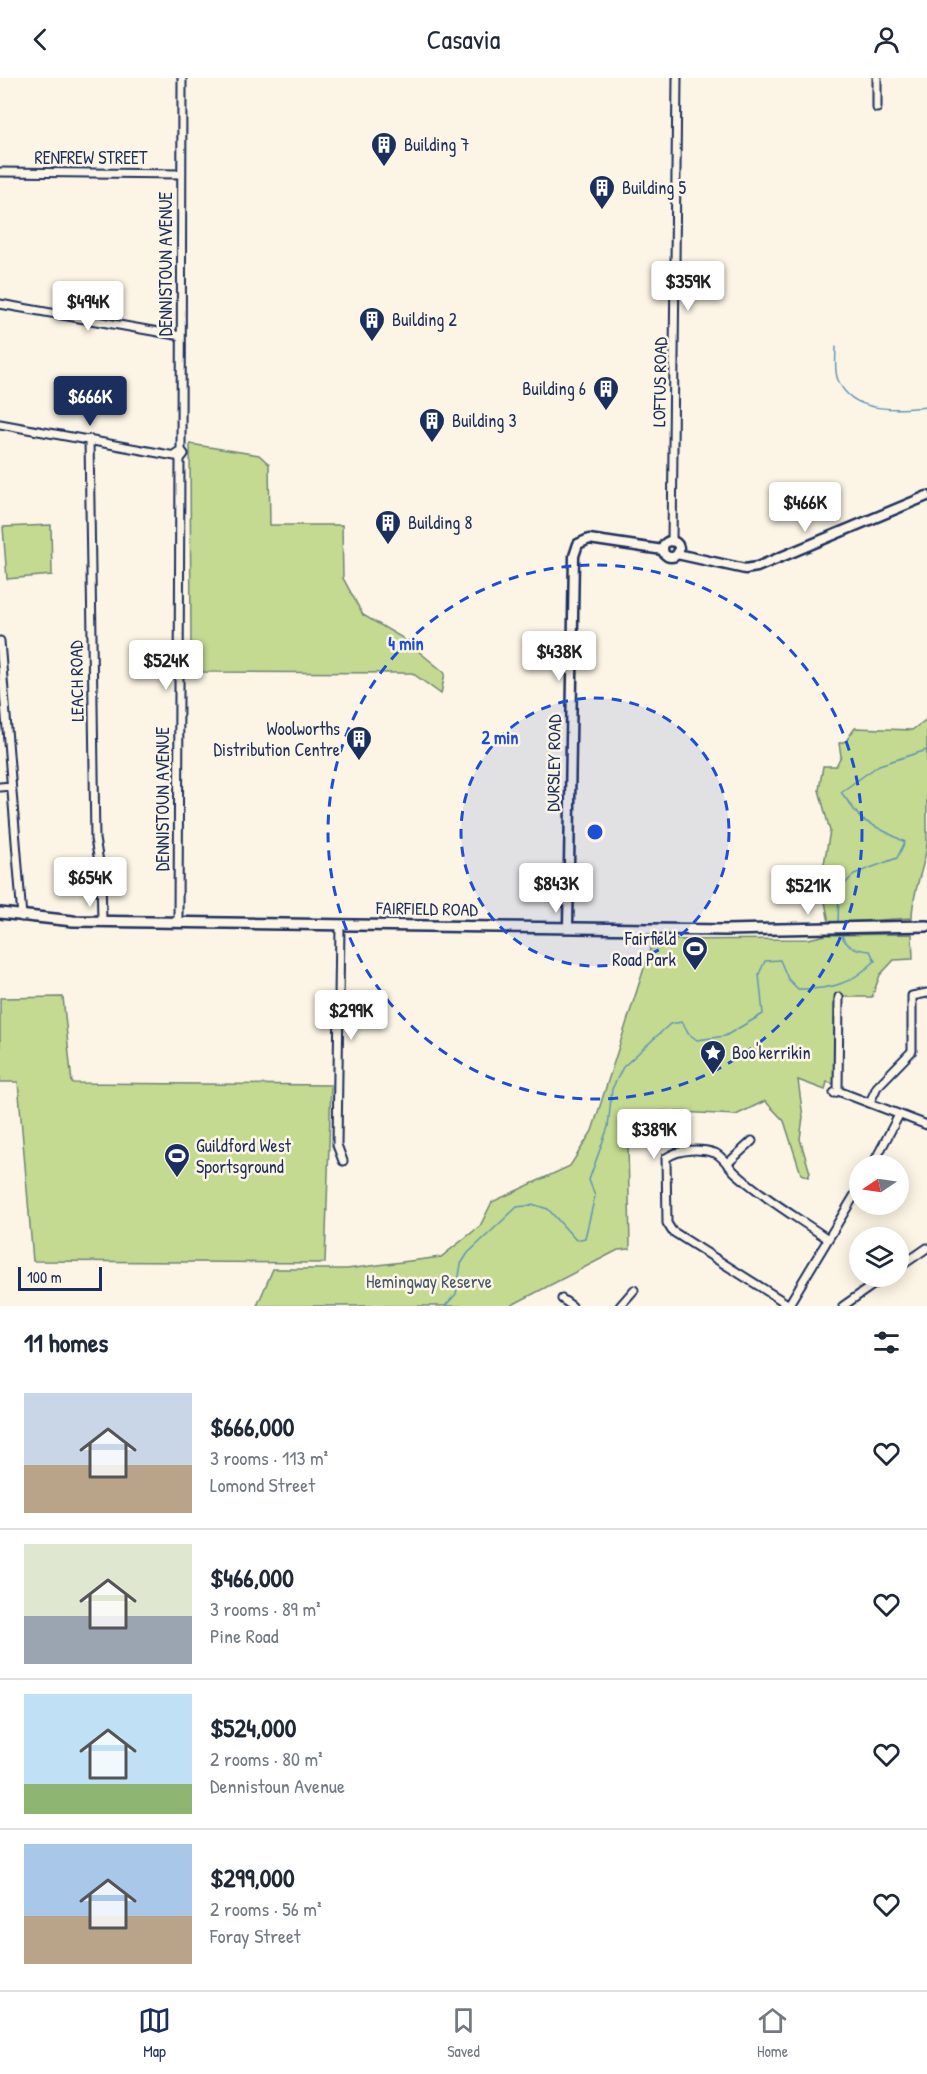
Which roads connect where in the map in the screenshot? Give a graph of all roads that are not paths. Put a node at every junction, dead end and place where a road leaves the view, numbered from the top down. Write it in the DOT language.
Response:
graph roads {
  1 [pos="182,78"];
  2 [pos="677,78"];
  3 [pos="877,78"];
  4 [pos="877,108"];
  5 [pos="0,172"];
  6 [pos="181,174"];
  7 [pos="0,304"];
  8 [pos="181,336"];
  9 [pos="0,424"];
  10 [pos="89,439"];
  11 [pos="178,455"];
  12 [pos="927,496"];
  13 [pos="672,542"];
  14 [pos="663,550"];
  15 [pos="677,554"];
  16 [pos="0,641"];
  17 [pos="2,689"];
  18 [pos="11,786"];
  19 [pos="0,787"];
  20 [pos="0,913"];
  21 [pos="22,916"];
  22 [pos="102,922"];
  23 [pos="178,922"];
  24 [pos="340,925"];
  25 [pos="927,926"];
  26 [pos="568,927"];
  27 [pos="927,993"];
  28 [pos="839,997"];
  29 [pos="870,1102"];
  30 [pos="899,1115"];
  31 [pos="927,1125"];
  32 [pos="752,1141"];
  33 [pos="878,1155"];
  34 [pos="343,1161"];
  35 [pos="727,1164"];
  36 [pos="849,1204"];
  37 [pos="828,1239"];
  38 [pos="927,1248"];
  39 [pos="909,1260"];
  40 [pos="870,1287"];
  41 [pos="634,1290"];
  42 [pos="562,1299"];
  43 [pos="572,1306"];
  44 [pos="620,1306"];
  45 [pos="788,1306"];
  46 [pos="843,1306"];
  1 -- 6 [label="street, DENNISTOUN AVENUE"];
  2 -- 13 [label="street, LOFTUS ROAD"];
  3 -- 4 [label="street"];
  5 -- 6 [label="street, RENFREW STREET"];
  6 -- 8 [label="street, DENNISTOUN AVENUE"];
  7 -- 8 [label="street"];
  8 -- 11 [label="street, DENNISTOUN AVENUE"];
  9 -- 10 [label="street"];
  10 -- 11 [label="street"];
  10 -- 22 [label="street, LEACH ROAD"];
  11 -- 23 [label="street, DENNISTOUN AVENUE"];
  12 -- 15 [label="street"];
  13 -- 14 [label="street"];
  13 -- 15 [label="street"];
  14 -- 15 [label="street"];
  14 -- 26 [label="street, DURSLEY ROAD"];
  16 -- 17 [label="street"];
  17 -- 18 [label="street"];
  18 -- 19 [label="street"];
  18 -- 21 [label="street"];
  20 -- 21 [label="main road, FAIRFIELD ROAD"];
  21 -- 22 [label="main road, FAIRFIELD ROAD"];
  22 -- 23 [label="main road, FAIRFIELD ROAD"];
  23 -- 24 [label="main road, FAIRFIELD ROAD"];
  24 -- 26 [label="main road, FAIRFIELD ROAD"];
  24 -- 34 [label="street"];
  25 -- 26 [label="main road, FAIRFIELD ROAD"];
  27 -- 29 [label="street"];
  28 -- 29 [label="street"];
  29 -- 30 [label="street"];
  30 -- 31 [label="street"];
  30 -- 33 [label="street"];
  32 -- 35 [label="street"];
  35 -- 37 [label="street"];
  35 -- 45 [label="street"];
  36 -- 37 [label="street"];
  37 -- 45 [label="street"];
  38 -- 39 [label="street"];
  40 -- 46 [label="street"];
  41 -- 44 [label="street"];
  42 -- 43 [label="street"];
}
